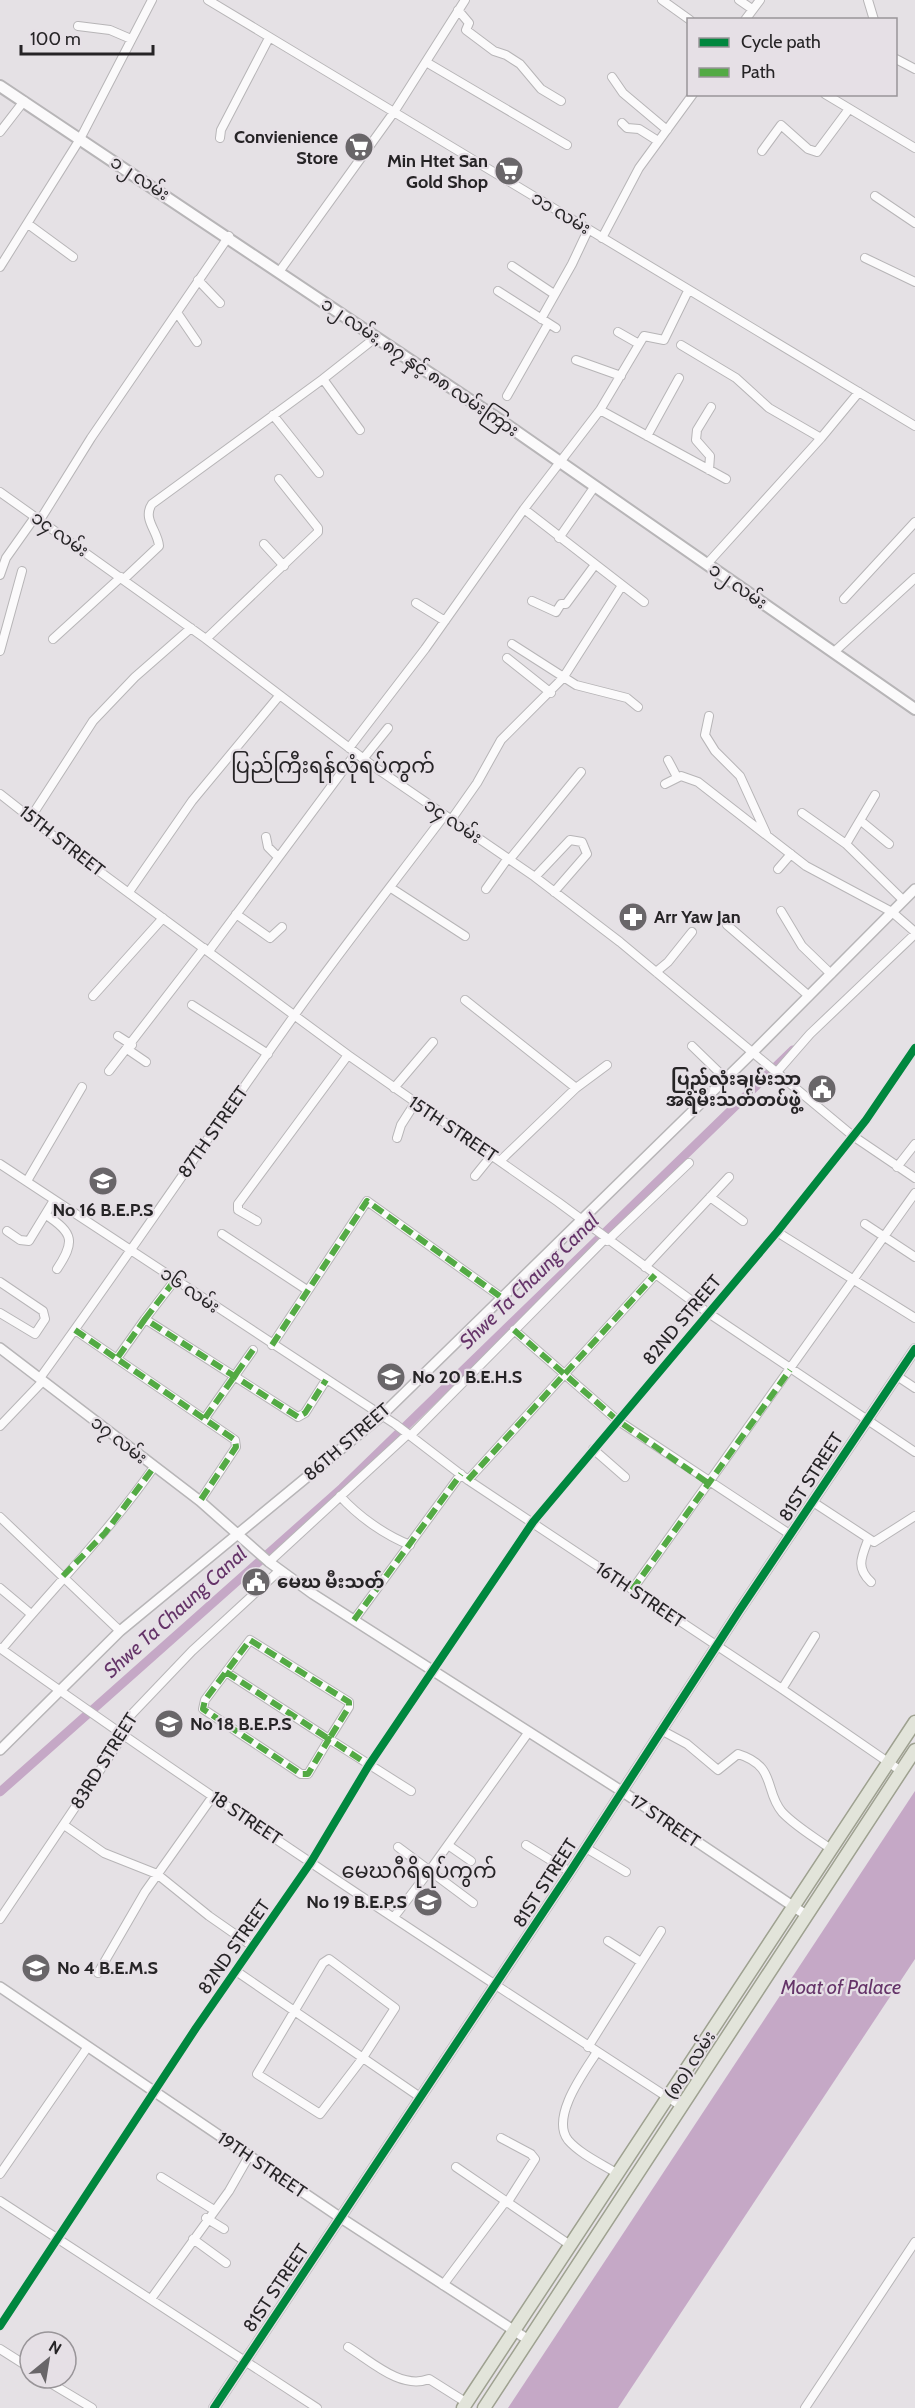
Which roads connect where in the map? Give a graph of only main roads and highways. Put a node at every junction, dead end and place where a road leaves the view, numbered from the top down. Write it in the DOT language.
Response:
graph roads {
  1 [pos="0,86"];
  2 [pos="279,272"];
  3 [pos="561,463"];
  4 [pos="915,709"];
  5 [pos="915,1722"];
  6 [pos="915,1750"];
  7 [pos="465,2405"];
  8 [pos="484,2408"];
  1 -- 2 [label="main road, ၁၂ လမ်း"];
  2 -- 3 [label="main road, ၁၂ လမ်း, ၈၇ နှင့် ၈၈ လမ်းကြား"];
  3 -- 4 [label="main road, ၁၂ လမ်း"];
  5 -- 7 [label="main road, (၈၀) လမ်း"];
  6 -- 8 [label="main road, (၈၀) လမ်း"];
}
